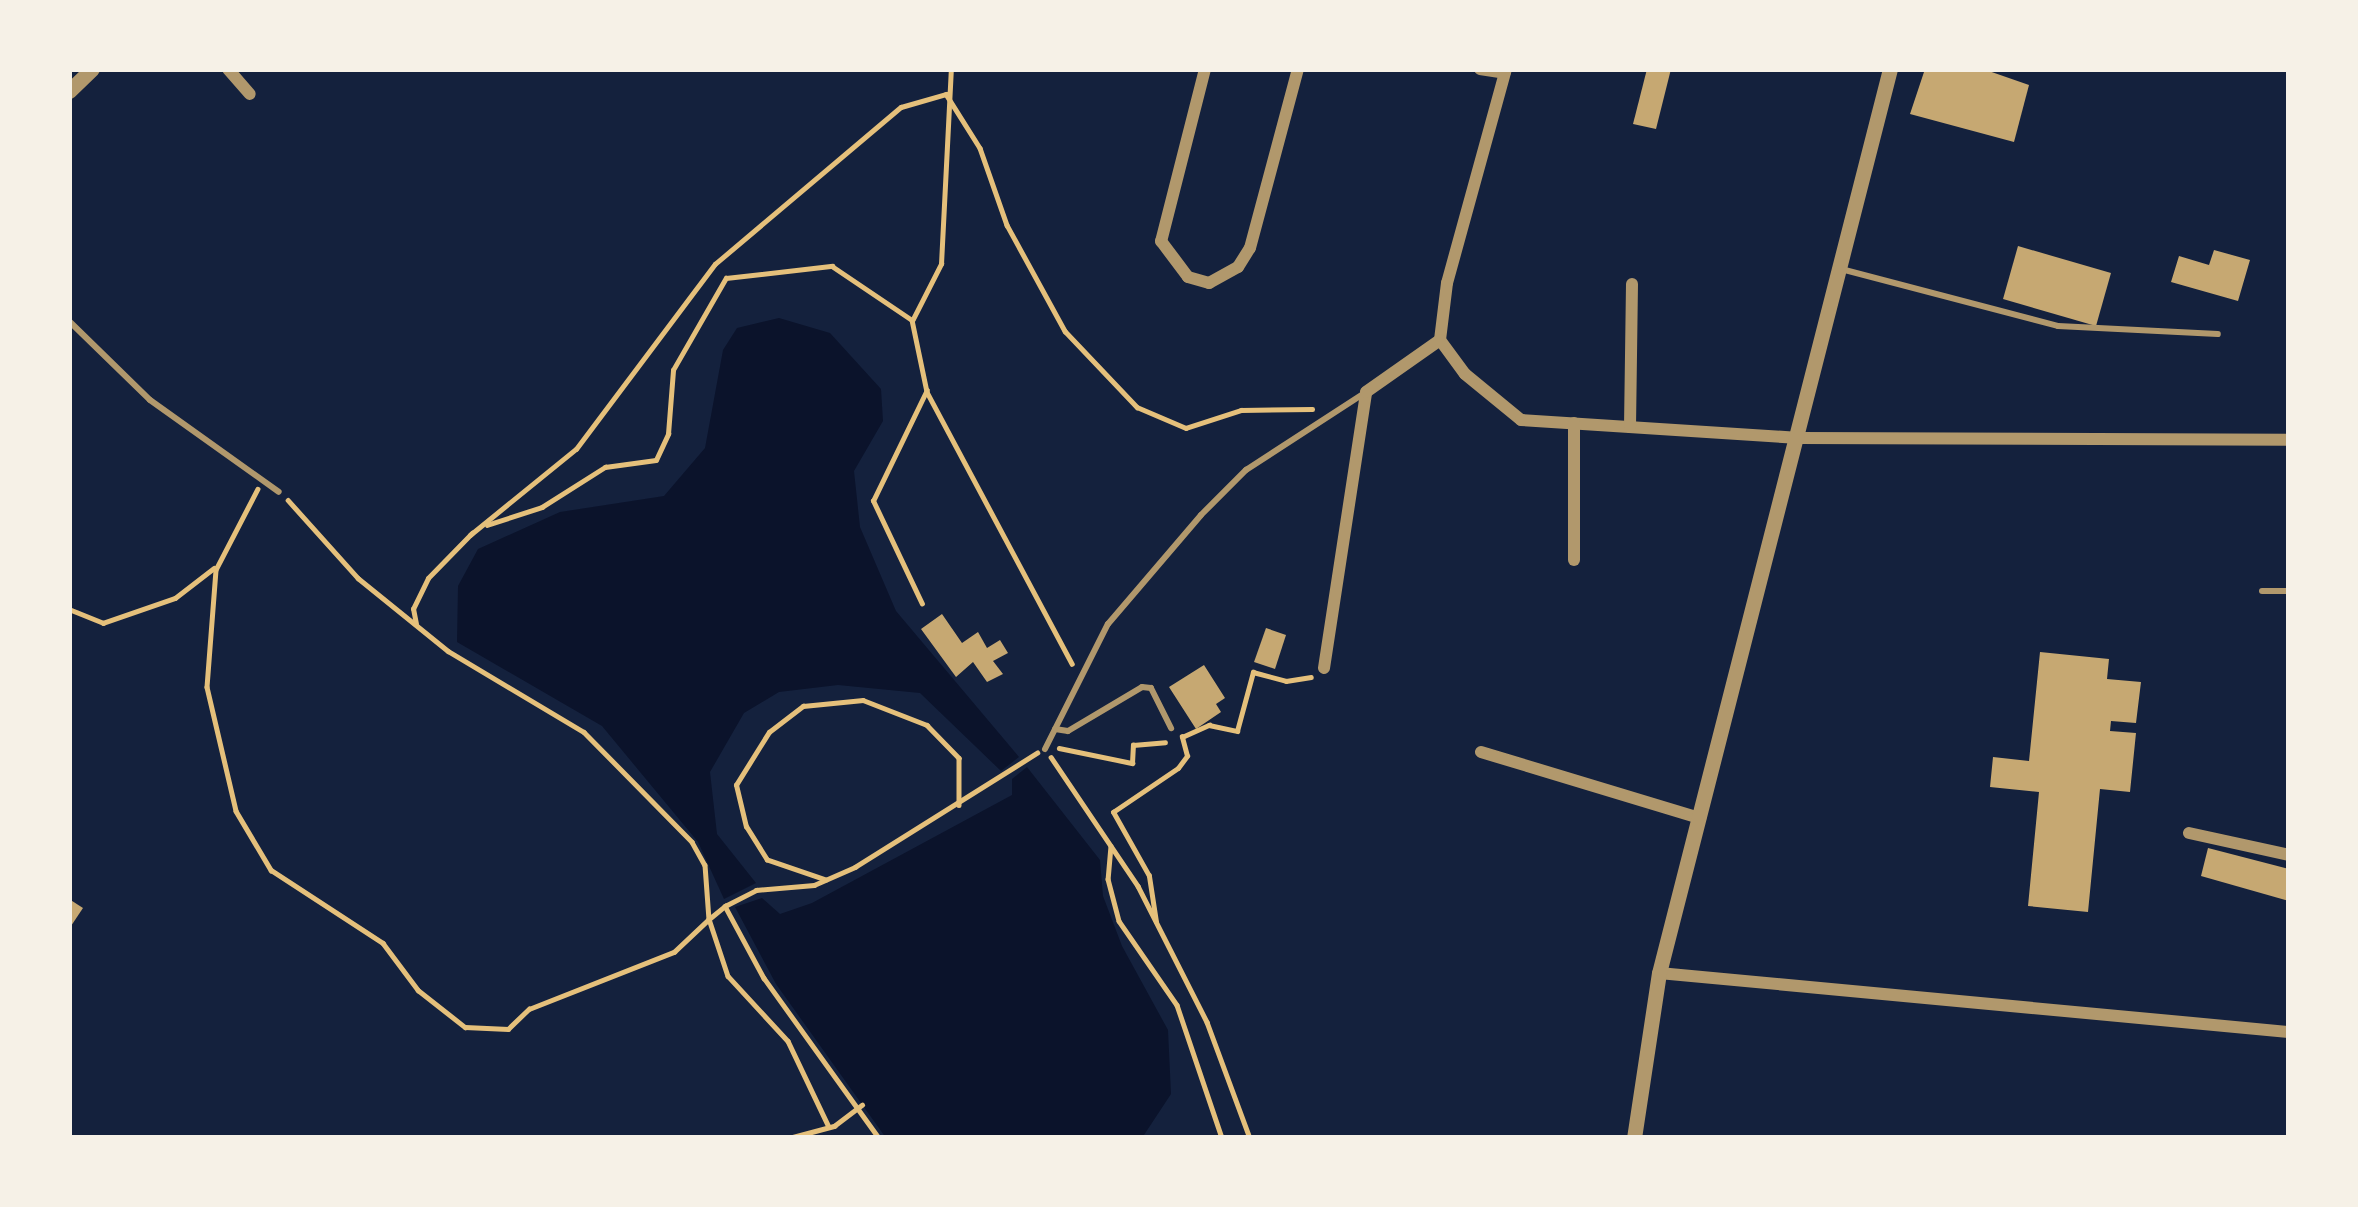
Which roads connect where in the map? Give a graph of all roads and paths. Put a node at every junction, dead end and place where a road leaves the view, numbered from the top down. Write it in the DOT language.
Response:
graph roads {
  1 [pos="92,69"];
  2 [pos="228,69"];
  3 [pos="951,69"];
  4 [pos="1205,69"];
  5 [pos="1298,69"];
  6 [pos="1480,69"];
  7 [pos="1890,69"];
  8 [pos="1505,71"];
  9 [pos="71,84"];
  10 [pos="250,94"];
  11 [pos="946,94"];
  12 [pos="1841,268"];
  13 [pos="1633,284"];
  14 [pos="912,320"];
  15 [pos="69,321"];
  16 [pos="2218,334"];
  17 [pos="1440,340"];
  18 [pos="927,390"];
  19 [pos="1366,392"];
  20 [pos="1324,403"];
  21 [pos="1574,423"];
  22 [pos="1630,427"];
  23 [pos="1799,438"];
  24 [pos="2289,440"];
  25 [pos="263,480"];
  26 [pos="279,492"];
  27 [pos="470,535"];
  28 [pos="1574,560"];
  29 [pos="219,565"];
  30 [pos="2262,591"];
  31 [pos="2289,591"];
  32 [pos="922,604"];
  33 [pos="69,609"];
  34 [pos="416,624"];
  35 [pos="1324,668"];
  36 [pos="1080,680"];
  37 [pos="1171,728"];
  38 [pos="1055,729"];
  39 [pos="1182,737"];
  40 [pos="1045,749"];
  41 [pos="1481,752"];
  42 [pos="958,807"];
  43 [pos="1700,818"];
  44 [pos="2188,833"];
  45 [pos="1111,846"];
  46 [pos="2289,855"];
  47 [pos="826,880"];
  48 [pos="725,906"];
  49 [pos="709,920"];
  50 [pos="1156,922"];
  51 [pos="1660,973"];
  52 [pos="2289,1032"];
  53 [pos="862,1105"];
  54 [pos="829,1127"];
  55 [pos="789,1138"];
  56 [pos="879,1138"];
  57 [pos="1222,1138"];
  58 [pos="1250,1138"];
  59 [pos="1634,1138"];
  1 -- 9 [label="street"];
  2 -- 10 [label="street"];
  3 -- 11 [label="path"];
  4 -- 5 [label="street"];
  6 -- 8 [label="street"];
  7 -- 12 [label="street"];
  8 -- 17 [label="street"];
  11 -- 14 [label="path"];
  11 -- 20 [label="path"];
  11 -- 27 [label="path"];
  12 -- 16 [label="lane"];
  12 -- 23 [label="street"];
  13 -- 22 [label="street"];
  14 -- 18 [label="path"];
  14 -- 27 [label="path"];
  15 -- 25 [label="lane"];
  17 -- 19 [label="street"];
  17 -- 21 [label="street"];
  18 -- 32 [label="path"];
  18 -- 36 [label="path"];
  19 -- 35 [label="street"];
  19 -- 36 [label="lane"];
  21 -- 22 [label="street"];
  21 -- 28 [label="street"];
  22 -- 23 [label="street"];
  23 -- 24 [label="street"];
  23 -- 43 [label="street"];
  25 -- 26 [label="lane"];
  25 -- 29 [label="path"];
  26 -- 34 [label="path"];
  27 -- 34 [label="path"];
  29 -- 33 [label="path"];
  29 -- 49 [label="path"];
  30 -- 31 [label="lane"];
  34 -- 49 [label="path"];
  35 -- 39 [label="path"];
  36 -- 38 [label="lane"];
  37 -- 38 [label="lane"];
  37 -- 39 [label="path"];
  38 -- 40 [label="lane"];
  39 -- 40 [label="path"];
  39 -- 50 [label="path"];
  40 -- 42 [label="path"];
  40 -- 45 [label="path"];
  41 -- 43 [label="street"];
  42 -- 47 [label="path"];
  42 -- 47 [label="path"];
  43 -- 51 [label="street"];
  44 -- 46 [label="street"];
  45 -- 50 [label="path"];
  45 -- 57 [label="path"];
  47 -- 48 [label="path"];
  48 -- 49 [label="path"];
  48 -- 53 [label="path"];
  49 -- 54 [label="path"];
  50 -- 58 [label="path"];
  51 -- 52 [label="street"];
  51 -- 59 [label="street"];
  53 -- 54 [label="path"];
  53 -- 56 [label="path"];
  54 -- 55 [label="path"];
}
